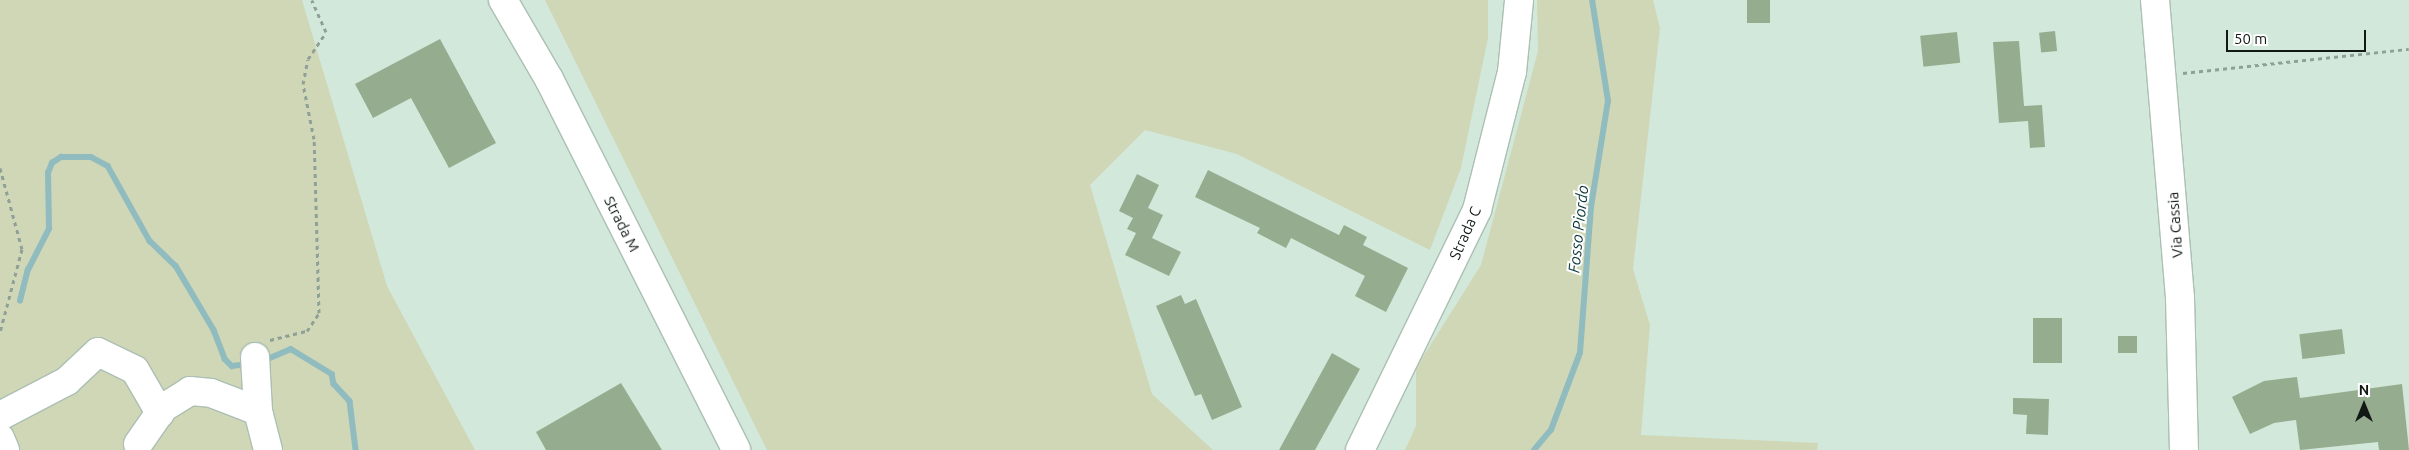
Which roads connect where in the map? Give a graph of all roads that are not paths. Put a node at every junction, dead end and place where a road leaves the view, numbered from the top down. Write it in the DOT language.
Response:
graph roads {
  1 [pos="503,0"];
  2 [pos="1519,0"];
  3 [pos="2154,0"];
  4 [pos="256,362"];
  5 [pos="258,410"];
  6 [pos="160,413"];
  7 [pos="0,416"];
  8 [pos="0,438"];
  9 [pos="138,444"];
  10 [pos="4,450"];
  11 [pos="268,450"];
  12 [pos="736,450"];
  13 [pos="1360,450"];
  14 [pos="2184,450"];
  1 -- 12 [label="street, Strada M"];
  2 -- 13 [label="street, Strada C"];
  3 -- 14 [label="street, Via Cassia"];
  4 -- 5 [label="street"];
  5 -- 6 [label="street"];
  5 -- 11 [label="street"];
  6 -- 7 [label="street"];
  6 -- 9 [label="street"];
  8 -- 10 [label="street"];
}
